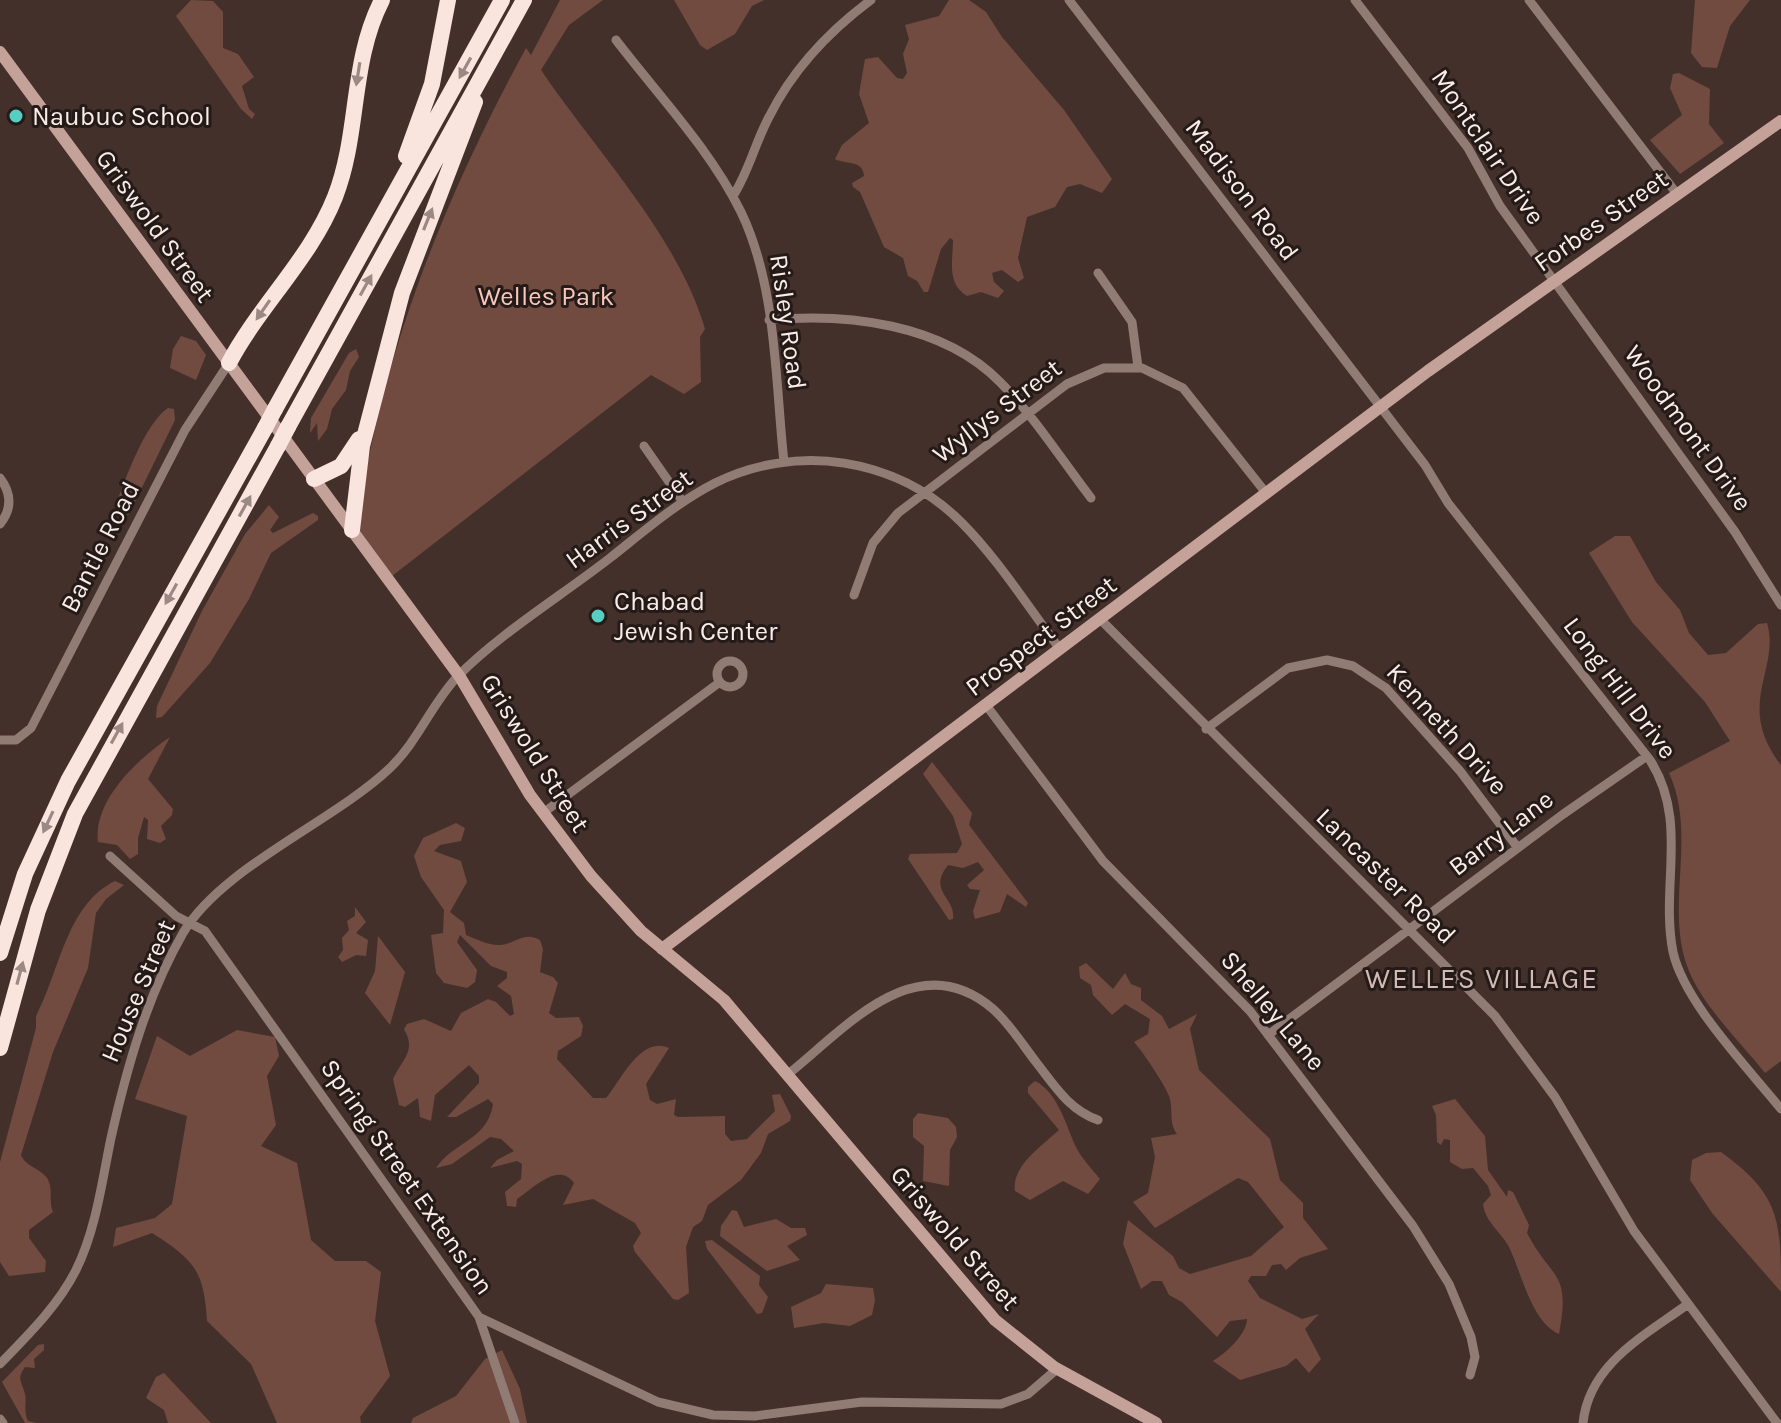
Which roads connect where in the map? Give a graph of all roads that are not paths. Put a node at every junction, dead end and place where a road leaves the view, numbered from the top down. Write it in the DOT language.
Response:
graph roads {
  1 [pos="382,0"];
  2 [pos="448,0"];
  3 [pos="502,0"];
  4 [pos="524,0"];
  5 [pos="871,0"];
  6 [pos="1069,0"];
  7 [pos="1355,0"];
  8 [pos="1529,0"];
  9 [pos="616,40"];
  10 [pos="0,52"];
  11 [pos="477,84"];
  12 [pos="1781,121"];
  13 [pos="1677,194"];
  14 [pos="733,196"];
  15 [pos="383,214"];
  16 [pos="1098,273"];
  17 [pos="1555,280"];
  18 [pos="769,320"];
  19 [pos="1446,358"];
  20 [pos="229,363"];
  21 [pos="1138,367"];
  22 [pos="1380,407"];
  23 [pos="1027,415"];
  24 [pos="366,428"];
  25 [pos="644,446"];
  26 [pos="784,462"];
  27 [pos="0,478"];
  28 [pos="314,479"];
  29 [pos="924,493"];
  30 [pos="1266,493"];
  31 [pos="1091,498"];
  32 [pos="683,502"];
  33 [pos="0,524"];
  34 [pos="352,530"];
  35 [pos="854,595"];
  36 [pos="1781,605"];
  37 [pos="1100,619"];
  38 [pos="1060,649"];
  39 [pos="459,675"];
  40 [pos="720,682"];
  41 [pos="986,705"];
  42 [pos="1206,729"];
  43 [pos="2,740"];
  44 [pos="1647,756"];
  45 [pos="543,813"];
  46 [pos="1518,848"];
  47 [pos="110,856"];
  48 [pos="190,923"];
  49 [pos="1410,929"];
  50 [pos="662,949"];
  51 [pos="0,953"];
  52 [pos="1268,1035"];
  53 [pos="0,1048"];
  54 [pos="787,1075"];
  55 [pos="1781,1109"];
  56 [pos="1098,1120"];
  57 [pos="1688,1304"];
  58 [pos="479,1317"];
  59 [pos="0,1364"];
  60 [pos="1057,1369"];
  61 [pos="1470,1375"];
  62 [pos="515,1423"];
  63 [pos="1156,1423"];
  64 [pos="1583,1423"];
  65 [pos="1777,1423"];
  1 -- 20 [label="highway, one-way"];
  2 -- 15 [label="highway"];
  3 -- 15 [label="highway, one-way"];
  4 -- 11 [label="highway"];
  5 -- 14 [label="street"];
  6 -- 22 [label="street, Madison Road"];
  7 -- 17 [label="street, Montclair Drive"];
  8 -- 13 [label="street"];
  9 -- 14 [label="street, Risley Road"];
  10 -- 20 [label="main road, Griswold Street"];
  24 -- 11 [label="highway, one-way"];
  53 -- 11 [label="highway, one-way, bridge"];
  12 -- 13 [label="main road, Forbes Street"];
  13 -- 17 [label="main road, Forbes Street"];
  14 -- 18 [label="street, Risley Road"];
  15 -- 51 [label="highway, one-way, bridge"];
  16 -- 21 [label="street"];
  17 -- 19 [label="main road, Forbes Street"];
  17 -- 36 [label="street, Woodmont Drive"];
  18 -- 23 [label="street"];
  18 -- 26 [label="street, Risley Road"];
  19 -- 22 [label="main road, Prospect Street"];
  20 -- 28 [label="main road, Griswold Street"];
  20 -- 43 [label="street, Bantle Road"];
  21 -- 23 [label="street, Wyllys Street"];
  21 -- 30 [label="street, Wyllys Street"];
  22 -- 30 [label="main road, Prospect Street"];
  22 -- 44 [label="street, Long Hill Drive"];
  23 -- 29 [label="street, Wyllys Street"];
  23 -- 31 [label="street"];
  24 -- 28 [label="highway"];
  24 -- 34 [label="highway"];
  25 -- 32 [label="street"];
  26 -- 29 [label="street, Harris Street"];
  26 -- 32 [label="street, Harris Street"];
  27 -- 33 [label="street"];
  28 -- 34 [label="main road, Griswold Street"];
  29 -- 35 [label="street, Wyllys Street"];
  29 -- 38 [label="street, Harris Street"];
  30 -- 37 [label="main road, Prospect Street"];
  32 -- 39 [label="street, Harris Street"];
  34 -- 39 [label="main road, Griswold Street"];
  37 -- 38 [label="main road, Prospect Street"];
  37 -- 42 [label="street, Lancaster Road"];
  38 -- 41 [label="main road, Prospect Street"];
  39 -- 45 [label="main road, Griswold Street"];
  39 -- 48 [label="street, House Street"];
  40 -- 45 [label="street"];
  41 -- 50 [label="main road, Prospect Street"];
  41 -- 52 [label="street, Shelley Lane"];
  42 -- 46 [label="street, Kenneth Drive"];
  42 -- 49 [label="street, Lancaster Road"];
  44 -- 46 [label="street, Barry Lane"];
  44 -- 55 [label="street, Long Hill Drive"];
  45 -- 50 [label="main road, Griswold Street"];
  46 -- 49 [label="street, Barry Lane"];
  47 -- 48 [label="street, Spring Street Extension"];
  48 -- 58 [label="street, Spring Street Extension"];
  48 -- 59 [label="street, House Street"];
  49 -- 52 [label="street, Barry Lane"];
  49 -- 57 [label="street, Lancaster Road"];
  50 -- 54 [label="main road, Griswold Street"];
  52 -- 61 [label="street, Shelley Lane"];
  54 -- 56 [label="street"];
  54 -- 60 [label="main road, Griswold Street"];
  57 -- 64 [label="street"];
  57 -- 65 [label="street, Lancaster Road"];
  58 -- 60 [label="street, Spring Street Extension"];
  58 -- 62 [label="street"];
  60 -- 63 [label="main road, Griswold Street"];
}
